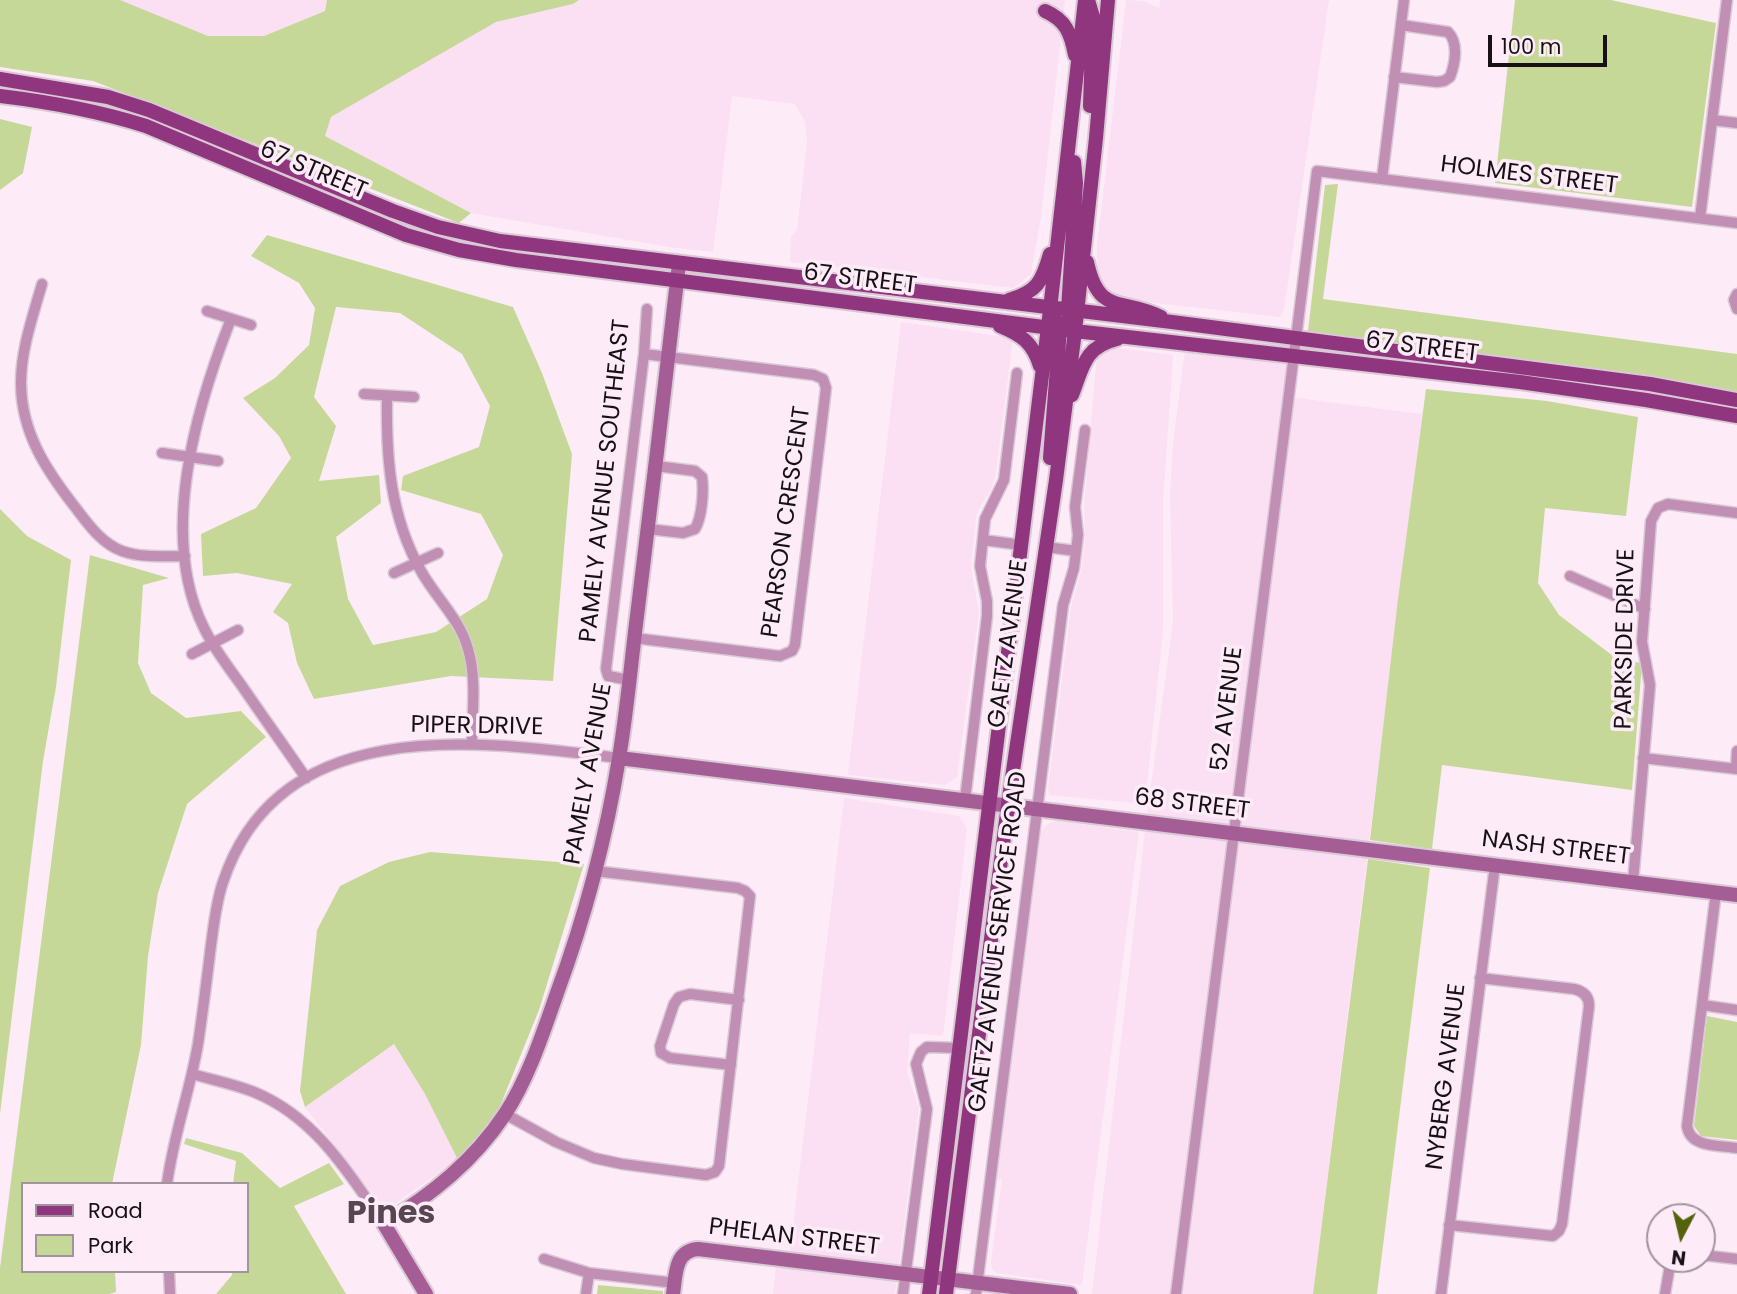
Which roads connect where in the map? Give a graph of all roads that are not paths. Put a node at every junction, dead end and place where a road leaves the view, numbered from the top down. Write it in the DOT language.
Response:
graph roads {
  1 [pos="1086,0"];
  2 [pos="1108,0"];
  3 [pos="1404,0"];
  4 [pos="1727,0"];
  5 [pos="1045,11"];
  6 [pos="1401,25"];
  7 [pos="1078,67"];
  8 [pos="1394,77"];
  9 [pos="0,79"];
  10 [pos="0,96"];
  11 [pos="1712,120"];
  12 [pos="1737,123"];
  13 [pos="1071,130"];
  14 [pos="1096,138"];
  15 [pos="1317,171"];
  16 [pos="1382,178"];
  17 [pos="1700,218"];
  18 [pos="1060,219"];
  19 [pos="1737,223"];
  20 [pos="1084,249"];
  21 [pos="679,264"];
  22 [pos="677,280"];
  23 [pos="42,284"];
  24 [pos="909,291"];
  25 [pos="1737,295"];
  26 [pos="814,297"];
  27 [pos="970,298"];
  28 [pos="1003,302"];
  29 [pos="1050,308"];
  30 [pos="647,309"];
  31 [pos="1737,309"];
  32 [pos="911,310"];
  33 [pos="1072,310"];
  34 [pos="207,311"];
  35 [pos="231,319"];
  36 [pos="982,319"];
  37 [pos="1172,322"];
  38 [pos="251,325"];
  39 [pos="1061,329"];
  40 [pos="1126,337"];
  41 [pos="1296,339"];
  42 [pos="644,354"];
  43 [pos="1293,356"];
  44 [pos="668,357"];
  45 [pos="1042,372"];
  46 [pos="1017,373"];
  47 [pos="364,394"];
  48 [pos="387,396"];
  49 [pos="414,397"];
  50 [pos="1737,400"];
  51 [pos="1737,416"];
  52 [pos="1063,420"];
  53 [pos="1086,430"];
  54 [pos="162,453"];
  55 [pos="189,457"];
  56 [pos="219,461"];
  57 [pos="656,466"];
  58 [pos="1056,480"];
  59 [pos="1737,513"];
  60 [pos="648,529"];
  61 [pos="983,540"];
  62 [pos="1022,545"];
  63 [pos="1046,547"];
  64 [pos="1076,551"];
  65 [pos="438,553"];
  66 [pos="185,556"];
  67 [pos="417,563"];
  68 [pos="394,573"];
  69 [pos="1570,576"];
  70 [pos="1645,608"];
  71 [pos="238,630"];
  72 [pos="634,638"];
  73 [pos="213,644"];
  74 [pos="192,654"];
  75 [pos="629,680"];
  76 [pos="472,744"];
  77 [pos="1737,751"];
  78 [pos="619,758"];
  79 [pos="1643,758"];
  80 [pos="1736,769"];
  81 [pos="306,778"];
  82 [pos="965,800"];
  83 [pos="991,803"];
  84 [pos="1009,805"];
  85 [pos="1038,809"];
  86 [pos="1234,833"];
  87 [pos="1369,850"];
  88 [pos="1494,865"];
  89 [pos="595,871"];
  90 [pos="1633,882"];
  91 [pos="1716,892"];
  92 [pos="1737,895"];
  93 [pos="1480,978"];
  94 [pos="739,1000"];
  95 [pos="1702,1005"];
  96 [pos="1737,1010"];
  97 [pos="960,1048"];
  98 [pos="731,1065"];
  99 [pos="192,1074"];
  100 [pos="505,1114"];
  101 [pos="1737,1147"];
  102 [pos="167,1182"];
  103 [pos="384,1224"];
  104 [pos="1449,1225"];
  105 [pos="1716,1257"];
  106 [pos="544,1259"];
  107 [pos="1737,1259"];
  108 [pos="169,1273"];
  109 [pos="589,1273"];
  110 [pos="1669,1273"];
  111 [pos="905,1274"];
  112 [pos="931,1277"];
  113 [pos="947,1287"];
  114 [pos="977,1288"];
  115 [pos="674,1289"];
  116 [pos="170,1294"];
  117 [pos="426,1294"];
  118 [pos="586,1294"];
  119 [pos="903,1294"];
  120 [pos="929,1294"];
  121 [pos="1070,1294"];
  122 [pos="1176,1294"];
  123 [pos="1441,1294"];
  124 [pos="1665,1294"];
  1 -- 7 [label="main road"];
  1 -- 14 [label="main road"];
  2 -- 14 [label="main road"];
  3 -- 6 [label="street"];
  4 -- 11 [label="street"];
  5 -- 7 [label="main road"];
  6 -- 8 [label="street"];
  6 -- 8 [label="street"];
  7 -- 13 [label="main road"];
  8 -- 16 [label="street"];
  9 -- 21 [label="main road, 67 STREET"];
  10 -- 22 [label="main road, 67 STREET"];
  11 -- 12 [label="street"];
  11 -- 17 [label="street"];
  13 -- 18 [label="main road"];
  13 -- 33 [label="main road"];
  14 -- 20 [label="main road"];
  15 -- 16 [label="street, HOLMES STREET"];
  15 -- 41 [label="street, 52 AVENUE"];
  16 -- 17 [label="street, HOLMES STREET"];
  17 -- 19 [label="street, HOLMES STREET"];
  18 -- 28 [label="main road"];
  18 -- 29 [label="main road"];
  20 -- 33 [label="main road"];
  20 -- 37 [label="main road"];
  21 -- 22 [label="street, PAMELY AVENUE"];
  21 -- 24 [label="main road, 67 STREET"];
  22 -- 26 [label="main road, 67 STREET"];
  22 -- 44 [label="street, PAMELY AVENUE"];
  23 -- 66 [label="street"];
  24 -- 26 [label="main road"];
  24 -- 27 [label="main road, 67 STREET"];
  25 -- 31 [label="street"];
  26 -- 32 [label="main road, 67 STREET"];
  27 -- 28 [label="main road, 67 STREET"];
  27 -- 32 [label="main road"];
  28 -- 29 [label="main road, 67 STREET"];
  29 -- 33 [label="main road, 67 STREET"];
  29 -- 39 [label="main road"];
  30 -- 42 [label="street, PAMELY AVENUE SOUTHEAST"];
  32 -- 36 [label="main road, 67 STREET"];
  33 -- 37 [label="main road, 67 STREET"];
  33 -- 39 [label="main road"];
  34 -- 35 [label="street"];
  35 -- 38 [label="street"];
  35 -- 55 [label="street"];
  36 -- 39 [label="main road, 67 STREET"];
  36 -- 45 [label="main road"];
  37 -- 41 [label="main road, 67 STREET"];
  39 -- 40 [label="main road, 67 STREET"];
  39 -- 45 [label="main road, GAETZ AVENUE"];
  39 -- 52 [label="main road, GAETZ AVENUE"];
  39 -- 58 [label="main road"];
  40 -- 43 [label="main road, 67 STREET"];
  40 -- 52 [label="main road"];
  41 -- 43 [label="street, 52 AVENUE"];
  41 -- 50 [label="main road, 67 STREET"];
  42 -- 44 [label="street, PEARSON CRESCENT"];
  42 -- 75 [label="street, PAMELY AVENUE SOUTHEAST"];
  43 -- 51 [label="main road, 67 STREET"];
  43 -- 86 [label="street, 52 AVENUE"];
  44 -- 57 [label="street, PAMELY AVENUE"];
  44 -- 72 [label="street, PEARSON CRESCENT"];
  45 -- 62 [label="main road, GAETZ AVENUE"];
  46 -- 61 [label="street, GAETZ AVENUE SERVICE ROAD"];
  47 -- 48 [label="street"];
  48 -- 49 [label="street"];
  48 -- 67 [label="street"];
  52 -- 58 [label="main road, GAETZ AVENUE"];
  53 -- 64 [label="street, GAETZ AVENUE SERVICE ROAD"];
  54 -- 55 [label="street"];
  55 -- 56 [label="street"];
  55 -- 66 [label="street"];
  57 -- 60 [label="street, PAMELY AVENUE"];
  57 -- 60 [label="street"];
  58 -- 63 [label="main road, GAETZ AVENUE"];
  59 -- 70 [label="street, PARKSIDE DRIVE"];
  60 -- 72 [label="street, PAMELY AVENUE"];
  61 -- 62 [label="street"];
  61 -- 82 [label="street, GAETZ AVENUE SERVICE ROAD"];
  62 -- 83 [label="main road, GAETZ AVENUE"];
  63 -- 64 [label="street"];
  63 -- 84 [label="main road, GAETZ AVENUE"];
  64 -- 85 [label="street, GAETZ AVENUE SERVICE ROAD"];
  65 -- 67 [label="street"];
  66 -- 73 [label="street"];
  67 -- 68 [label="street"];
  67 -- 76 [label="street"];
  69 -- 70 [label="street"];
  70 -- 79 [label="street, PARKSIDE DRIVE"];
  71 -- 73 [label="street"];
  72 -- 75 [label="street, PAMELY AVENUE"];
  73 -- 74 [label="street"];
  73 -- 81 [label="street"];
  75 -- 78 [label="street, PAMELY AVENUE"];
  76 -- 78 [label="street, PIPER DRIVE"];
  76 -- 81 [label="street, PIPER DRIVE"];
  77 -- 80 [label="street"];
  78 -- 82 [label="street, PIPER DRIVE"];
  78 -- 89 [label="street, PAMELY AVENUE"];
  79 -- 80 [label="street, PARKSIDE DRIVE"];
  79 -- 90 [label="street"];
  81 -- 99 [label="street, PIPER DRIVE"];
  82 -- 83 [label="street, PIPER DRIVE"];
  83 -- 84 [label="street, PIPER DRIVE"];
  83 -- 97 [label="main road, GAETZ AVENUE"];
  84 -- 85 [label="street, 68 STREET"];
  84 -- 113 [label="main road, GAETZ AVENUE"];
  85 -- 86 [label="street, 68 STREET"];
  85 -- 114 [label="street, GAETZ AVENUE SERVICE ROAD"];
  86 -- 87 [label="street, 68 STREET"];
  86 -- 122 [label="street, 52 AVENUE"];
  87 -- 88 [label="street, NASH STREET"];
  88 -- 90 [label="street, NASH STREET"];
  88 -- 93 [label="street, NYBERG AVENUE"];
  89 -- 94 [label="street"];
  89 -- 100 [label="street, PAMELY AVENUE"];
  90 -- 91 [label="street, NASH STREET"];
  91 -- 92 [label="street, NASH STREET"];
  91 -- 95 [label="street"];
  93 -- 104 [label="street, NYBERG AVENUE"];
  93 -- 104 [label="street"];
  94 -- 98 [label="street"];
  94 -- 98 [label="street"];
  95 -- 96 [label="street"];
  95 -- 101 [label="street"];
  97 -- 111 [label="street, GAETZ AVENUE SERVICE ROAD"];
  97 -- 112 [label="main road, GAETZ AVENUE"];
  98 -- 100 [label="street"];
  99 -- 102 [label="street, PIPER DRIVE"];
  99 -- 103 [label="street"];
  100 -- 103 [label="street, PAMELY AVENUE"];
  103 -- 117 [label="street"];
  104 -- 123 [label="street, NYBERG AVENUE"];
  105 -- 107 [label="street"];
  106 -- 109 [label="street"];
  108 -- 116 [label="street"];
  109 -- 115 [label="street"];
  109 -- 118 [label="street"];
  110 -- 124 [label="street"];
  111 -- 112 [label="street, PHELAN STREET"];
  111 -- 115 [label="street, PHELAN STREET"];
  111 -- 119 [label="street, GAETZ AVENUE SERVICE ROAD"];
  112 -- 113 [label="street, PHELAN STREET"];
  112 -- 120 [label="main road, GAETZ AVENUE"];
  113 -- 114 [label="street, PHELAN STREET"];
  114 -- 121 [label="street, PHELAN STREET"];
}
